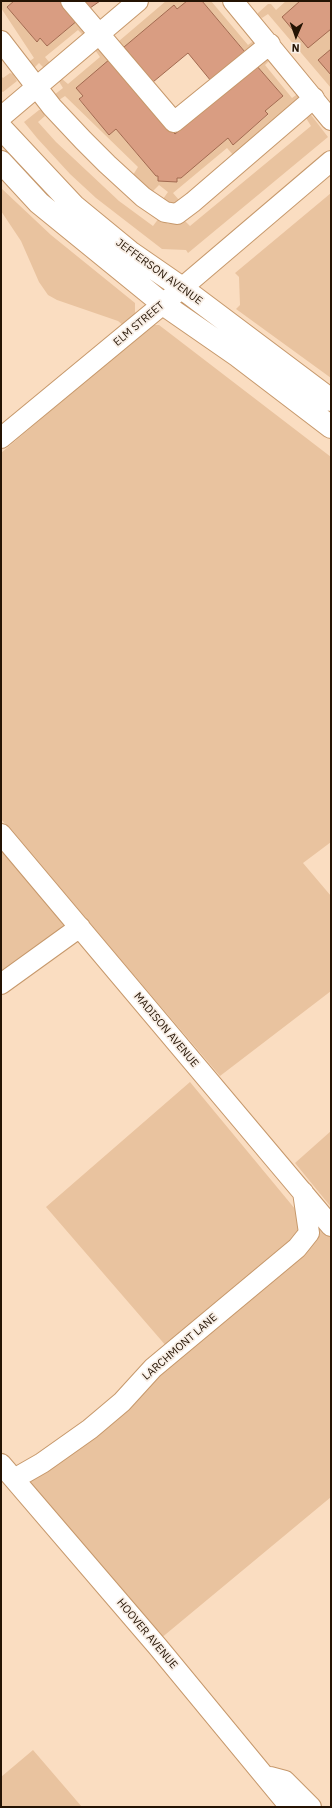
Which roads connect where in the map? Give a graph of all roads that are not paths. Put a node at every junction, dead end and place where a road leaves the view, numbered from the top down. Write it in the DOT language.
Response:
graph roads {
  1 [pos="71,1"];
  2 [pos="138,1"];
  3 [pos="233,1"];
  4 [pos="99,34"];
  5 [pos="1,41"];
  6 [pos="270,44"];
  7 [pos="36,88"];
  8 [pos="314,98"];
  9 [pos="1,117"];
  10 [pos="331,120"];
  11 [pos="1,128"];
  12 [pos="331,161"];
  13 [pos="1,162"];
  14 [pos="182,288"];
  15 [pos="163,304"];
  16 [pos="331,400"];
  17 [pos="331,426"];
  18 [pos="1,438"];
  19 [pos="1,834"];
  20 [pos="80,927"];
  21 [pos="1,984"];
  22 [pos="303,1192"];
  23 [pos="331,1226"];
  24 [pos="1,1464"];
  25 [pos="14,1479"];
  26 [pos="265,1776"];
  27 [pos="290,1807"];
  28 [pos="311,1807"];
  1 -- 4 [label="street"];
  2 -- 4 [label="street"];
  3 -- 6 [label="street"];
  4 -- 6 [label="street"];
  4 -- 7 [label="street"];
  5 -- 7 [label="street"];
  6 -- 8 [label="street"];
  7 -- 8 [label="street"];
  7 -- 9 [label="street"];
  8 -- 10 [label="street"];
  11 -- 14 [label="main road, JEFFERSON AVENUE"];
  12 -- 14 [label="street, ELM STREET"];
  13 -- 15 [label="main road, JEFFERSON AVENUE"];
  14 -- 15 [label="street, ELM STREET"];
  14 -- 16 [label="main road, JEFFERSON AVENUE"];
  15 -- 17 [label="main road, JEFFERSON AVENUE"];
  15 -- 18 [label="street, ELM STREET"];
  19 -- 20 [label="street, MADISON AVENUE"];
  20 -- 21 [label="street"];
  20 -- 22 [label="street, MADISON AVENUE"];
  22 -- 23 [label="street, MADISON AVENUE"];
  22 -- 25 [label="street, LARCHMONT LANE"];
  24 -- 25 [label="street, HOOVER AVENUE"];
  25 -- 26 [label="street, HOOVER AVENUE"];
  26 -- 27 [label="street, HOOVER AVENUE"];
  26 -- 28 [label="street"];
}
